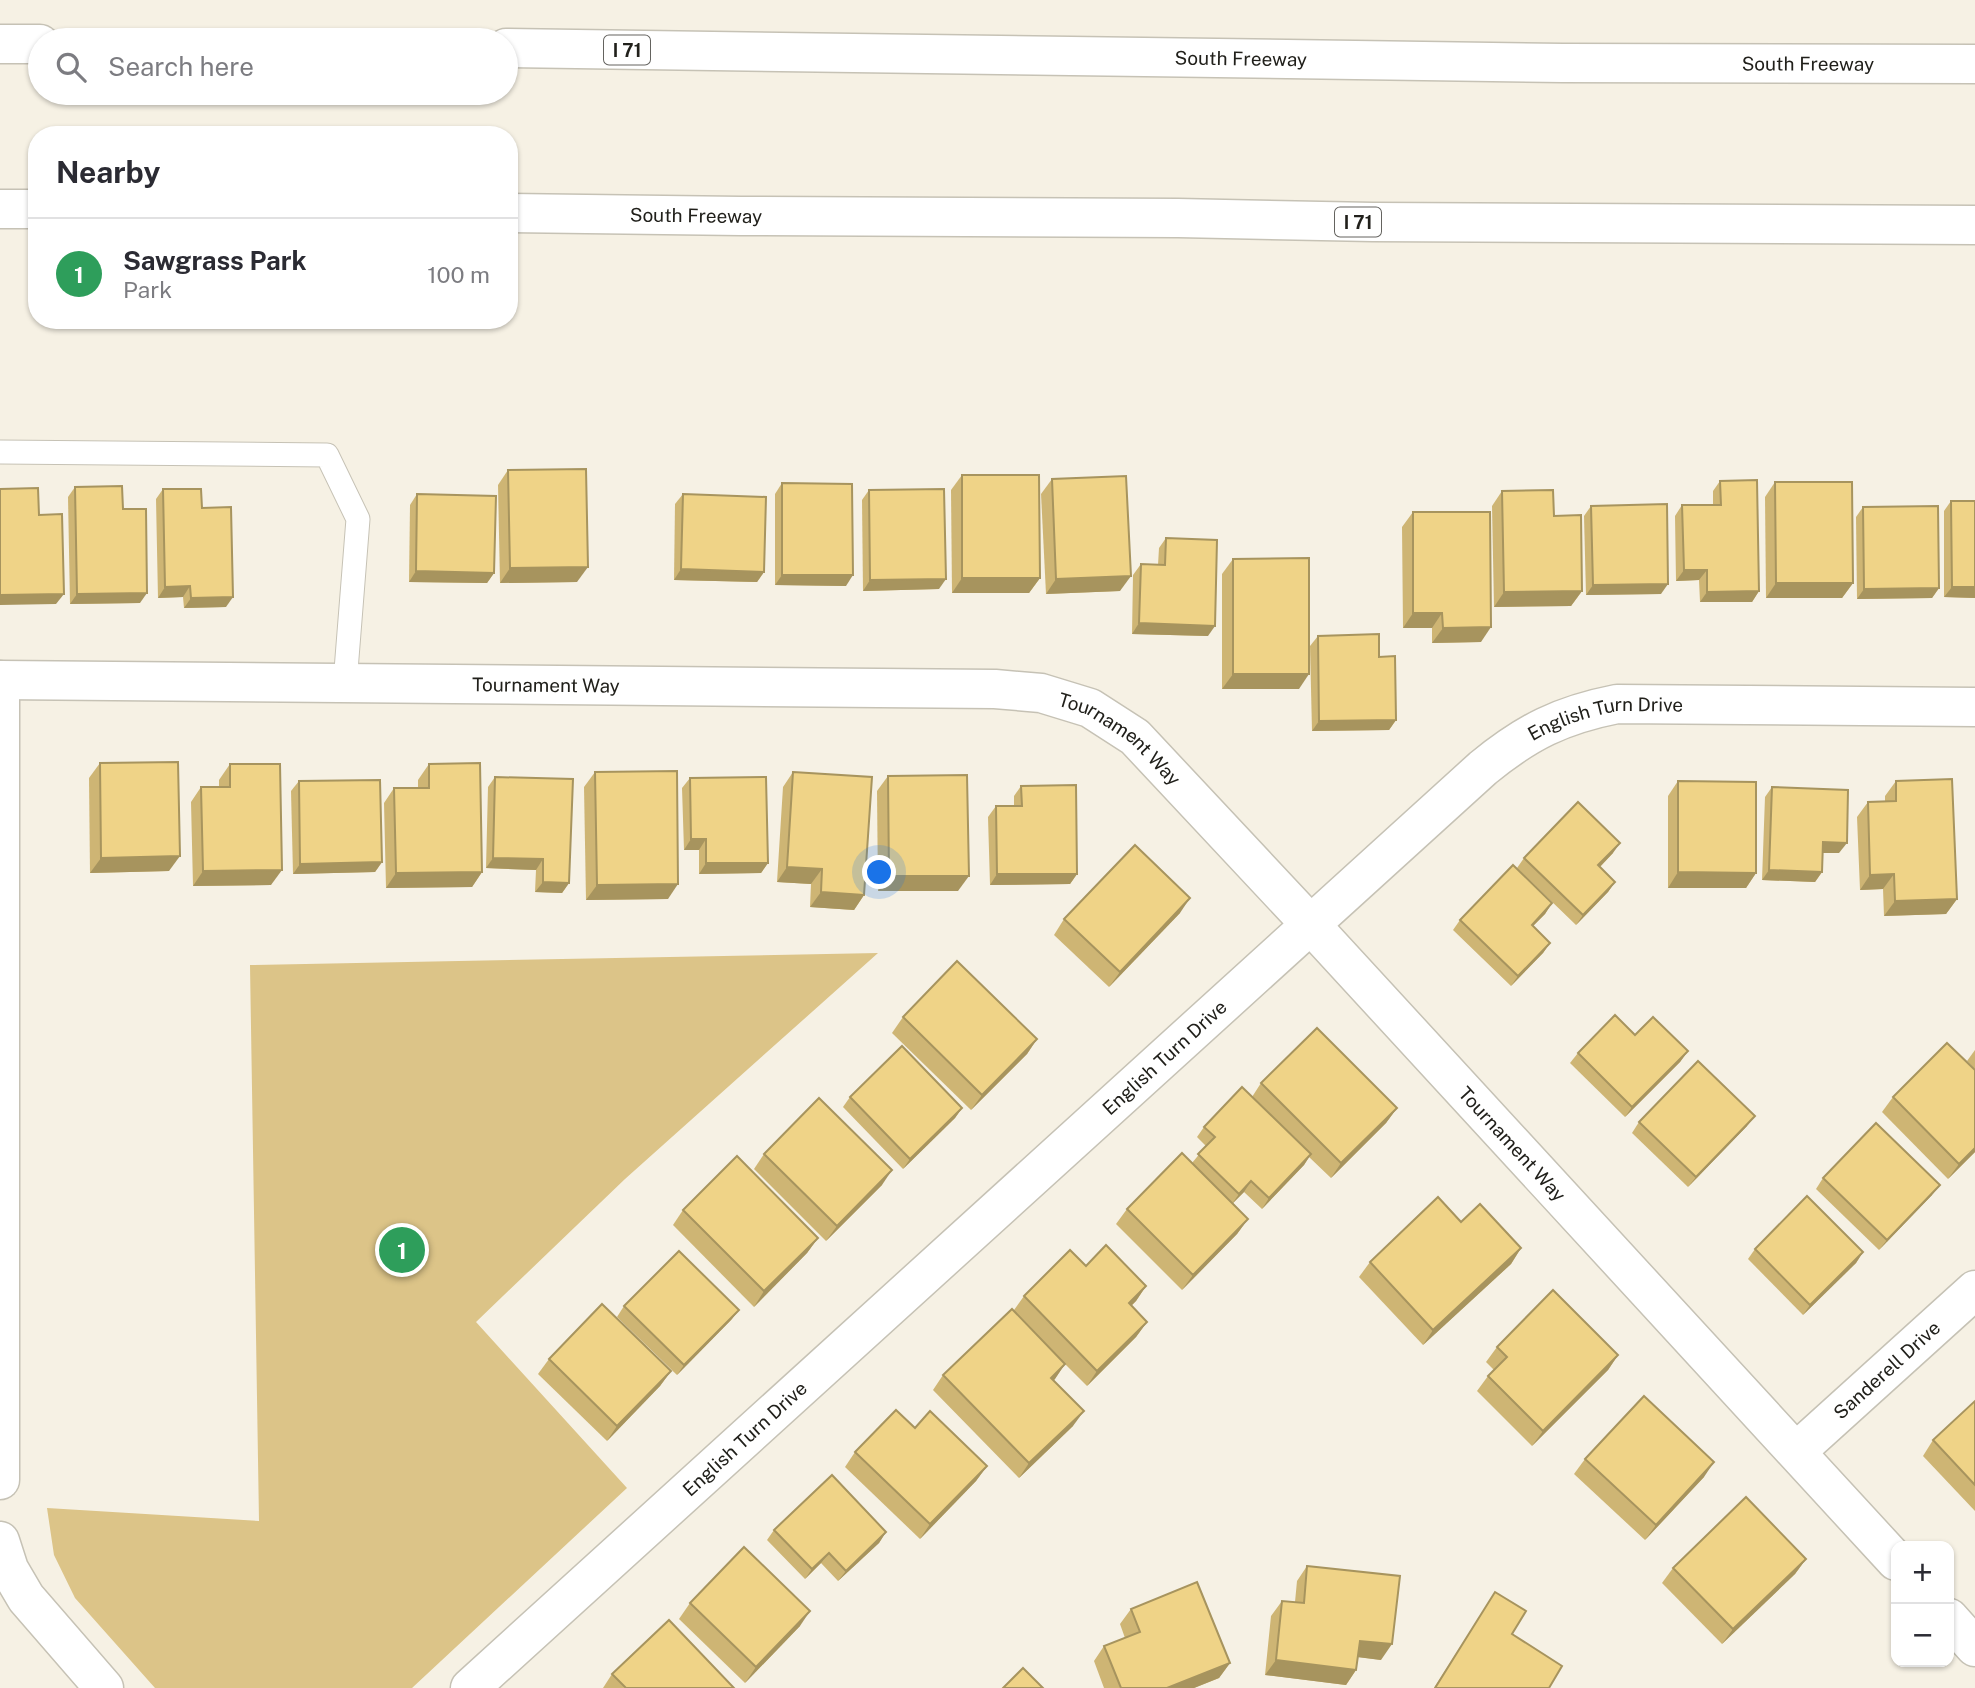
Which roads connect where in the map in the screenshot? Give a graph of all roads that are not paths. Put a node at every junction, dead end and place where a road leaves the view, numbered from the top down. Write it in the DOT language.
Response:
graph roads {
  1 [pos="0,44"];
  2 [pos="28,44"];
  3 [pos="518,48"];
  4 [pos="1975,64"];
  5 [pos="0,209"];
  6 [pos="28,209"];
  7 [pos="518,213"];
  8 [pos="1975,225"];
  9 [pos="0,452"];
  10 [pos="0,680"];
  11 [pos="345,683"];
  12 [pos="1975,707"];
  13 [pos="0,908"];
  14 [pos="1311,925"];
  15 [pos="1975,1290"];
  16 [pos="1797,1451"];
  17 [pos="0,1480"];
  18 [pos="0,1541"];
  19 [pos="1891,1554"];
  20 [pos="1954,1624"];
  21 [pos="1975,1647"];
  22 [pos="472,1687"];
  23 [pos="104,1688"];
  1 -- 2 [label="main road"];
  3 -- 4 [label="main road, South Freeway / I 71"];
  5 -- 6 [label="main road"];
  7 -- 8 [label="main road, South Freeway / I 71"];
  9 -- 11 [label="lane"];
  10 -- 11 [label="main road, Tournament Way"];
  10 -- 13 [label="main road"];
  11 -- 14 [label="main road, Tournament Way"];
  12 -- 14 [label="main road, English Turn Drive"];
  13 -- 17 [label="main road"];
  14 -- 16 [label="main road, Tournament Way"];
  14 -- 22 [label="main road, English Turn Drive"];
  15 -- 16 [label="main road, Sanderell Drive"];
  16 -- 19 [label="main road, Tournament Way"];
  18 -- 23 [label="main road"];
  20 -- 21 [label="main road"];
}
